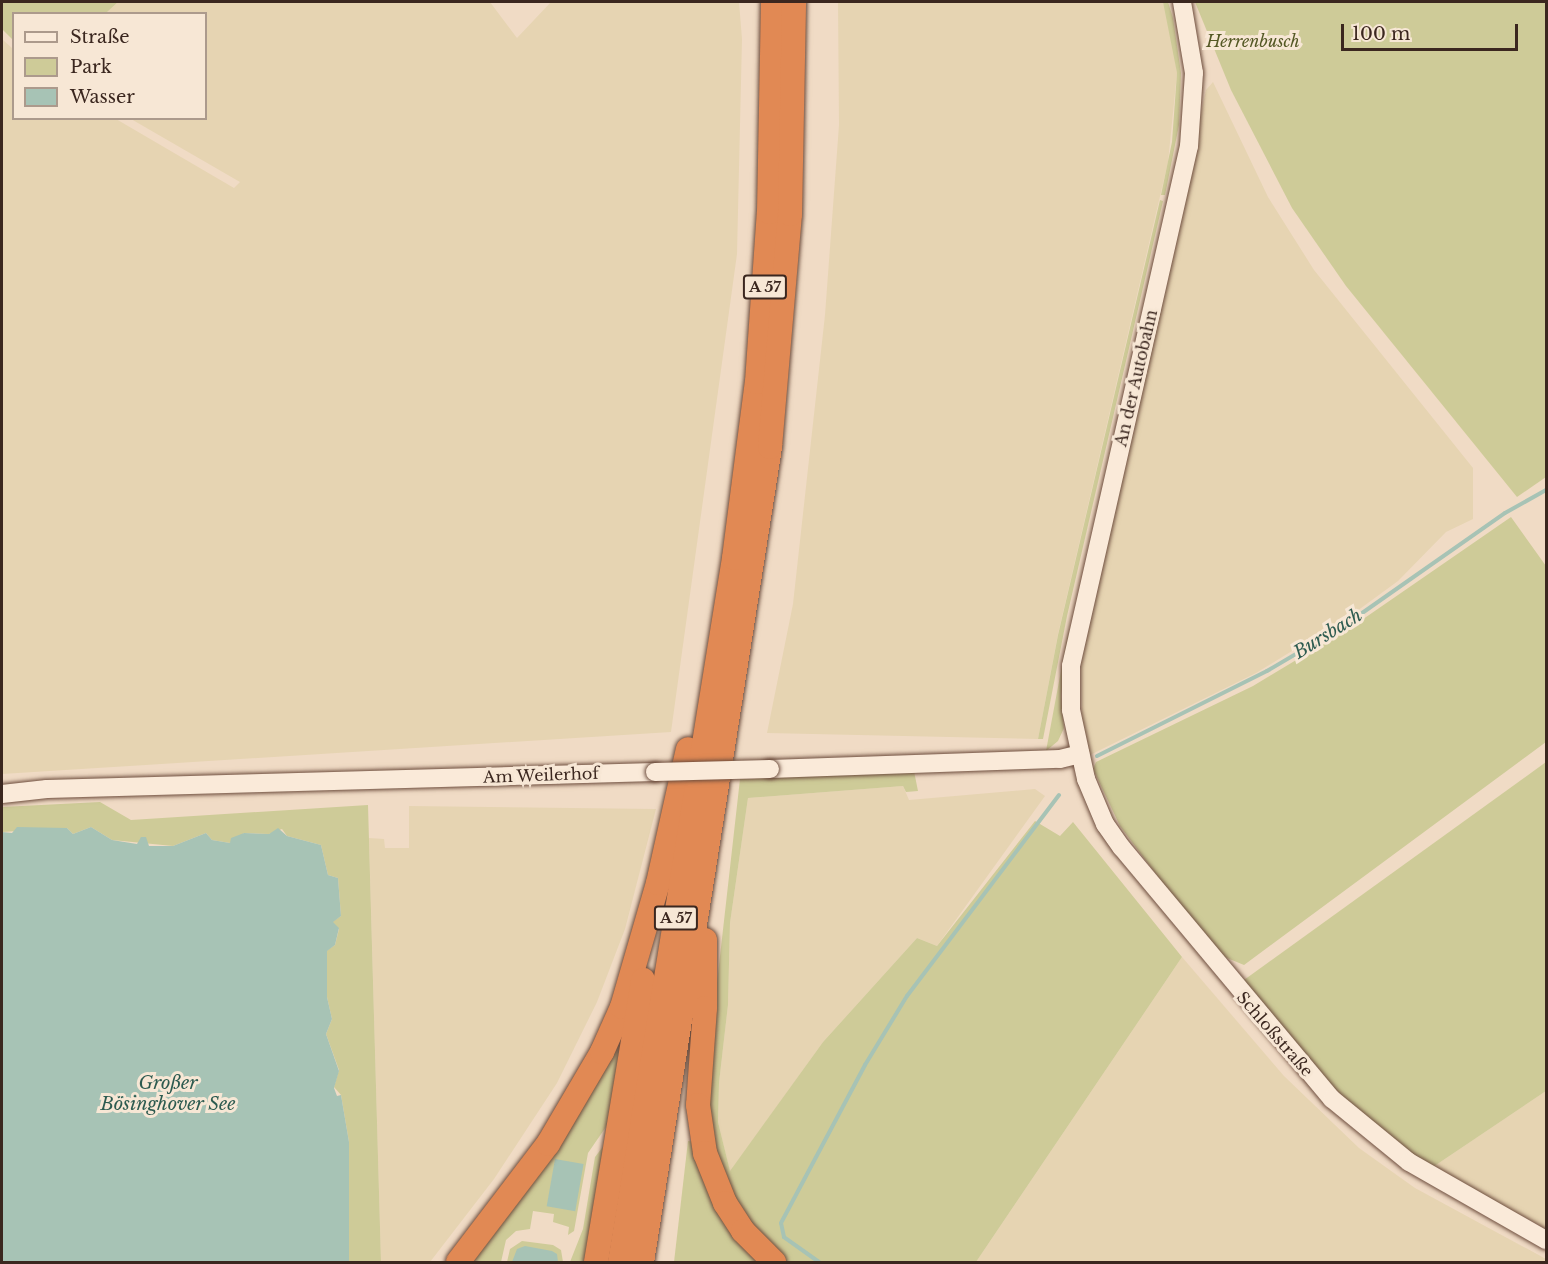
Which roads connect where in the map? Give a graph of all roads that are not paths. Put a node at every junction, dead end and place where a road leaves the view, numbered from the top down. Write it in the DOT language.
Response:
graph roads {
  1 [pos="773,2"];
  2 [pos="794,2"];
  3 [pos="1182,2"];
  4 [pos="731,574"];
  5 [pos="1080,754"];
  6 [pos="2,794"];
  7 [pos="658,882"];
  8 [pos="703,889"];
  9 [pos="1546,1240"];
  10 [pos="643,1260"];
  11 [pos="458,1263"];
  12 [pos="596,1263"];
  13 [pos="620,1263"];
  14 [pos="774,1263"];
  1 -- 4 [label="highway, A 57"];
  2 -- 8 [label="highway, A 57"];
  3 -- 5 [label="main road, An der Autobahn"];
  4 -- 7 [label="highway"];
  4 -- 13 [label="highway, A 57"];
  5 -- 6 [label="main road, Am Weilerhof, bridge"];
  5 -- 9 [label="main road, Schloßstraße"];
  7 -- 11 [label="highway"];
  7 -- 12 [label="highway"];
  8 -- 10 [label="highway, A 57"];
  8 -- 14 [label="highway"];
}
